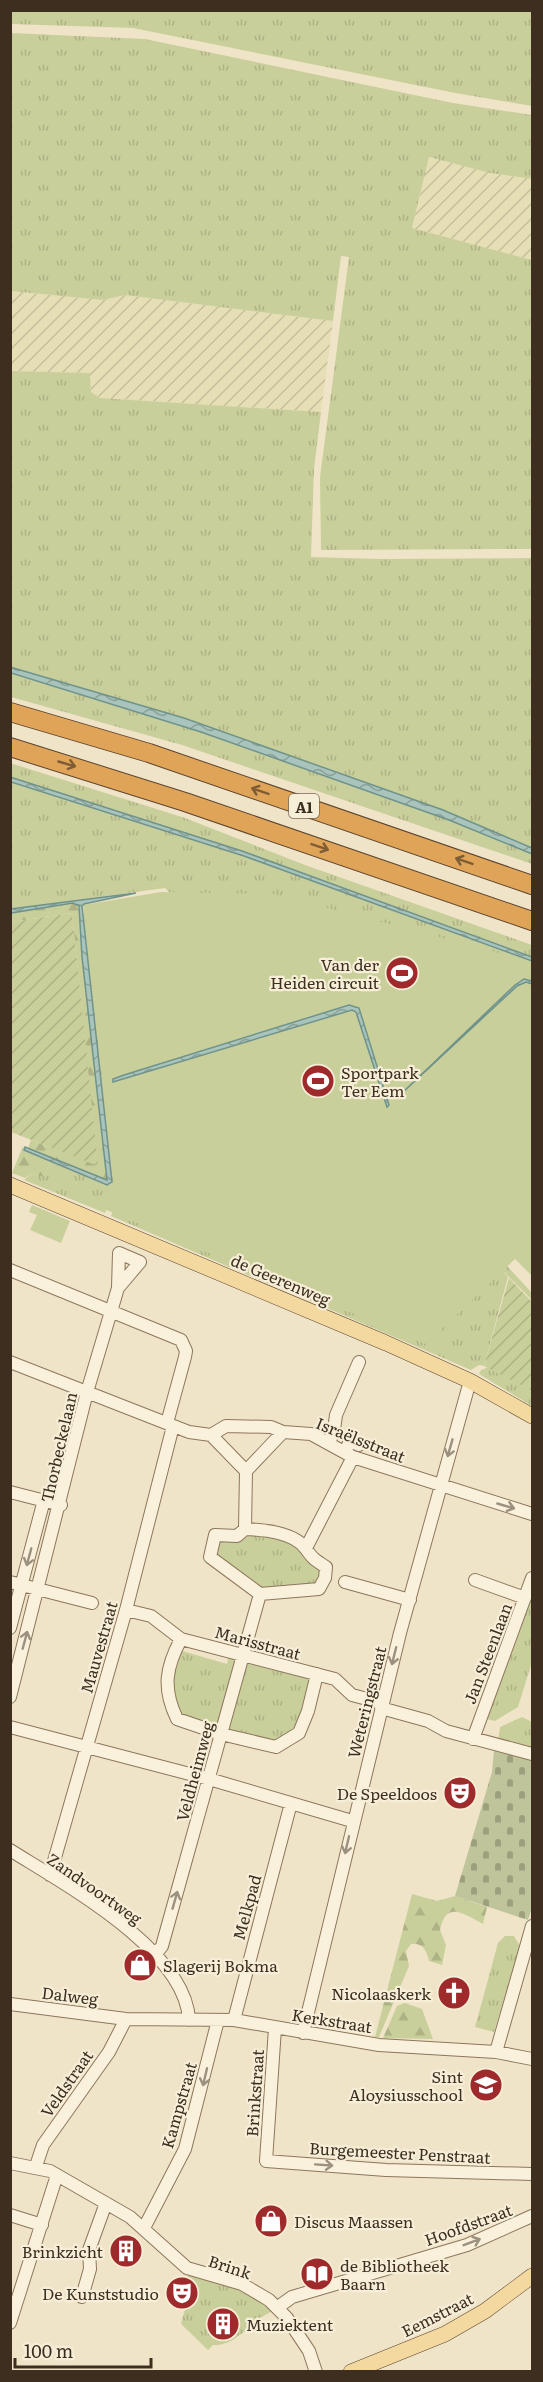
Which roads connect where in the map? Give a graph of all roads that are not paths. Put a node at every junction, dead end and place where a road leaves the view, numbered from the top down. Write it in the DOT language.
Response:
graph roads {
  1 [pos="10,712"];
  2 [pos="10,747"];
  3 [pos="528,883"];
  4 [pos="495,908"];
  5 [pos="532,921"];
  6 [pos="532,928"];
  7 [pos="10,1185"];
  8 [pos="10,1270"];
  9 [pos="118,1288"];
  10 [pos="109,1312"];
  11 [pos="10,1362"];
  12 [pos="359,1362"];
  13 [pos="470,1381"];
  14 [pos="87,1392"];
  15 [pos="532,1416"];
  16 [pos="170,1425"];
  17 [pos="283,1432"];
  18 [pos="211,1435"];
  19 [pos="333,1439"];
  20 [pos="352,1449"];
  21 [pos="246,1471"];
  22 [pos="439,1486"];
  23 [pos="10,1492"];
  24 [pos="44,1500"];
  25 [pos="61,1505"];
  26 [pos="532,1514"];
  27 [pos="245,1530"];
  28 [pos="306,1548"];
  29 [pos="532,1578"];
  30 [pos="335,1580"];
  31 [pos="475,1580"];
  32 [pos="16,1584"];
  33 [pos="39,1590"];
  34 [pos="260,1594"];
  35 [pos="525,1598"];
  36 [pos="410,1600"];
  37 [pos="92,1603"];
  38 [pos="126,1610"];
  39 [pos="10,1628"];
  40 [pos="181,1639"];
  41 [pos="243,1654"];
  42 [pos="317,1674"];
  43 [pos="10,1697"];
  44 [pos="382,1705"];
  45 [pos="10,1727"];
  46 [pos="221,1734"];
  47 [pos="472,1739"];
  48 [pos="85,1747"];
  49 [pos="532,1754"];
  50 [pos="209,1779"];
  51 [pos="291,1803"];
  52 [pos="352,1821"];
  53 [pos="10,1850"];
  54 [pos="50,1875"];
  55 [pos="531,1933"];
  56 [pos="155,1954"];
  57 [pos="10,2004"];
  58 [pos="126,2019"];
  59 [pos="189,2020"];
  60 [pos="218,2020"];
  61 [pos="234,2020"];
  62 [pos="274,2028"];
  63 [pos="303,2033"];
  64 [pos="496,2052"];
  65 [pos="532,2059"];
  66 [pos="266,2161"];
  67 [pos="10,2163"];
  68 [pos="36,2166"];
  69 [pos="532,2174"];
  70 [pos="57,2175"];
  71 [pos="106,2203"];
  72 [pos="10,2215"];
  73 [pos="532,2216"];
  74 [pos="42,2225"];
  75 [pos="144,2228"];
  76 [pos="532,2276"];
  77 [pos="82,2297"];
  78 [pos="278,2307"];
  79 [pos="10,2323"];
  80 [pos="316,2372"];
  81 [pos="351,2372"];
  3 -- 1 [label="highway, A1, one-way"];
  2 -- 4 [label="highway, A1, one-way"];
  4 -- 5 [label="highway, A1"];
  4 -- 6 [label="highway, A1"];
  7 -- 13 [label="main road, de Geerenweg"];
  8 -- 10 [label="street"];
  9 -- 10 [label="street, Thorbeckelaan"];
  10 -- 14 [label="street, Thorbeckelaan"];
  10 -- 16 [label="street, Mauvestraat"];
  11 -- 14 [label="street"];
  12 -- 19 [label="street"];
  13 -- 15 [label="main road, de Geerenweg"];
  13 -- 22 [label="street, Weteringstraat, one-way"];
  14 -- 16 [label="street"];
  14 -- 25 [label="street, Thorbeckelaan"];
  16 -- 18 [label="street"];
  16 -- 38 [label="street, Mauvestraat"];
  17 -- 18 [label="street, Israëlsstraat"];
  17 -- 19 [label="street, Israëlsstraat"];
  17 -- 21 [label="street"];
  18 -- 21 [label="street"];
  19 -- 20 [label="street, Israëlsstraat"];
  20 -- 22 [label="street, Israëlsstraat"];
  20 -- 28 [label="street"];
  21 -- 27 [label="street"];
  22 -- 26 [label="street, Israëlsstraat, one-way"];
  22 -- 36 [label="street, Weteringstraat"];
  23 -- 24 [label="street"];
  24 -- 25 [label="street"];
  24 -- 32 [label="street, Thorbeckelaan, one-way"];
  25 -- 33 [label="street, Thorbeckelaan"];
  27 -- 28 [label="street"];
  27 -- 34 [label="street"];
  28 -- 30 [label="street"];
  29 -- 35 [label="street, Jan Steenlaan"];
  30 -- 34 [label="street"];
  30 -- 36 [label="street"];
  31 -- 35 [label="street"];
  32 -- 33 [label="street"];
  32 -- 39 [label="street, Thorbeckelaan"];
  33 -- 37 [label="street"];
  43 -- 33 [label="street, Thorbeckelaan, one-way"];
  34 -- 41 [label="street, Veldheimweg"];
  35 -- 47 [label="street, Jan Steenlaan"];
  36 -- 44 [label="street, Weteringstraat, one-way"];
  38 -- 40 [label="street, Marisstraat"];
  38 -- 48 [label="street, Mauvestraat"];
  40 -- 41 [label="street, Marisstraat"];
  40 -- 46 [label="street"];
  41 -- 42 [label="street, Marisstraat"];
  41 -- 46 [label="street, Veldheimweg"];
  42 -- 44 [label="street, Marisstraat"];
  42 -- 46 [label="street"];
  44 -- 47 [label="street, Marisstraat"];
  44 -- 52 [label="street, Weteringstraat"];
  45 -- 48 [label="street"];
  46 -- 50 [label="street, Veldheimweg"];
  47 -- 49 [label="street, Marisstraat"];
  48 -- 50 [label="street"];
  48 -- 54 [label="street, Mauvestraat"];
  50 -- 51 [label="street"];
  56 -- 50 [label="street, Veldheimweg, one-way"];
  51 -- 52 [label="street"];
  51 -- 61 [label="street, Melkpad"];
  52 -- 63 [label="street, Weteringstraat, one-way"];
  53 -- 54 [label="street, Zandvoortweg"];
  54 -- 56 [label="street, Zandvoortweg"];
  55 -- 64 [label="street"];
  56 -- 59 [label="street, Zandvoortweg"];
  57 -- 58 [label="street, Dalweg"];
  58 -- 59 [label="street, Kerkstraat"];
  58 -- 68 [label="street, Veldstraat"];
  59 -- 60 [label="street, Kerkstraat"];
  60 -- 61 [label="street, Kerkstraat"];
  60 -- 75 [label="street, Kampstraat, one-way"];
  61 -- 62 [label="street, Kerkstraat"];
  62 -- 63 [label="street, Kerkstraat"];
  62 -- 66 [label="street, Brinkstraat"];
  63 -- 64 [label="street, Kerkstraat"];
  64 -- 65 [label="street, Kerkstraat"];
  66 -- 69 [label="street, Burgemeester Penstraat, one-way"];
  67 -- 68 [label="street, Brink"];
  68 -- 70 [label="street, Brink"];
  70 -- 71 [label="street, Brink"];
  70 -- 74 [label="street"];
  71 -- 75 [label="street, Brink"];
  71 -- 77 [label="street"];
  72 -- 74 [label="street"];
  78 -- 73 [label="street, Hoofdstraat, one-way"];
  74 -- 79 [label="street"];
  75 -- 78 [label="street, Brink"];
  76 -- 81 [label="main road, Eemstraat"];
  78 -- 80 [label="street, Brink"];
}
